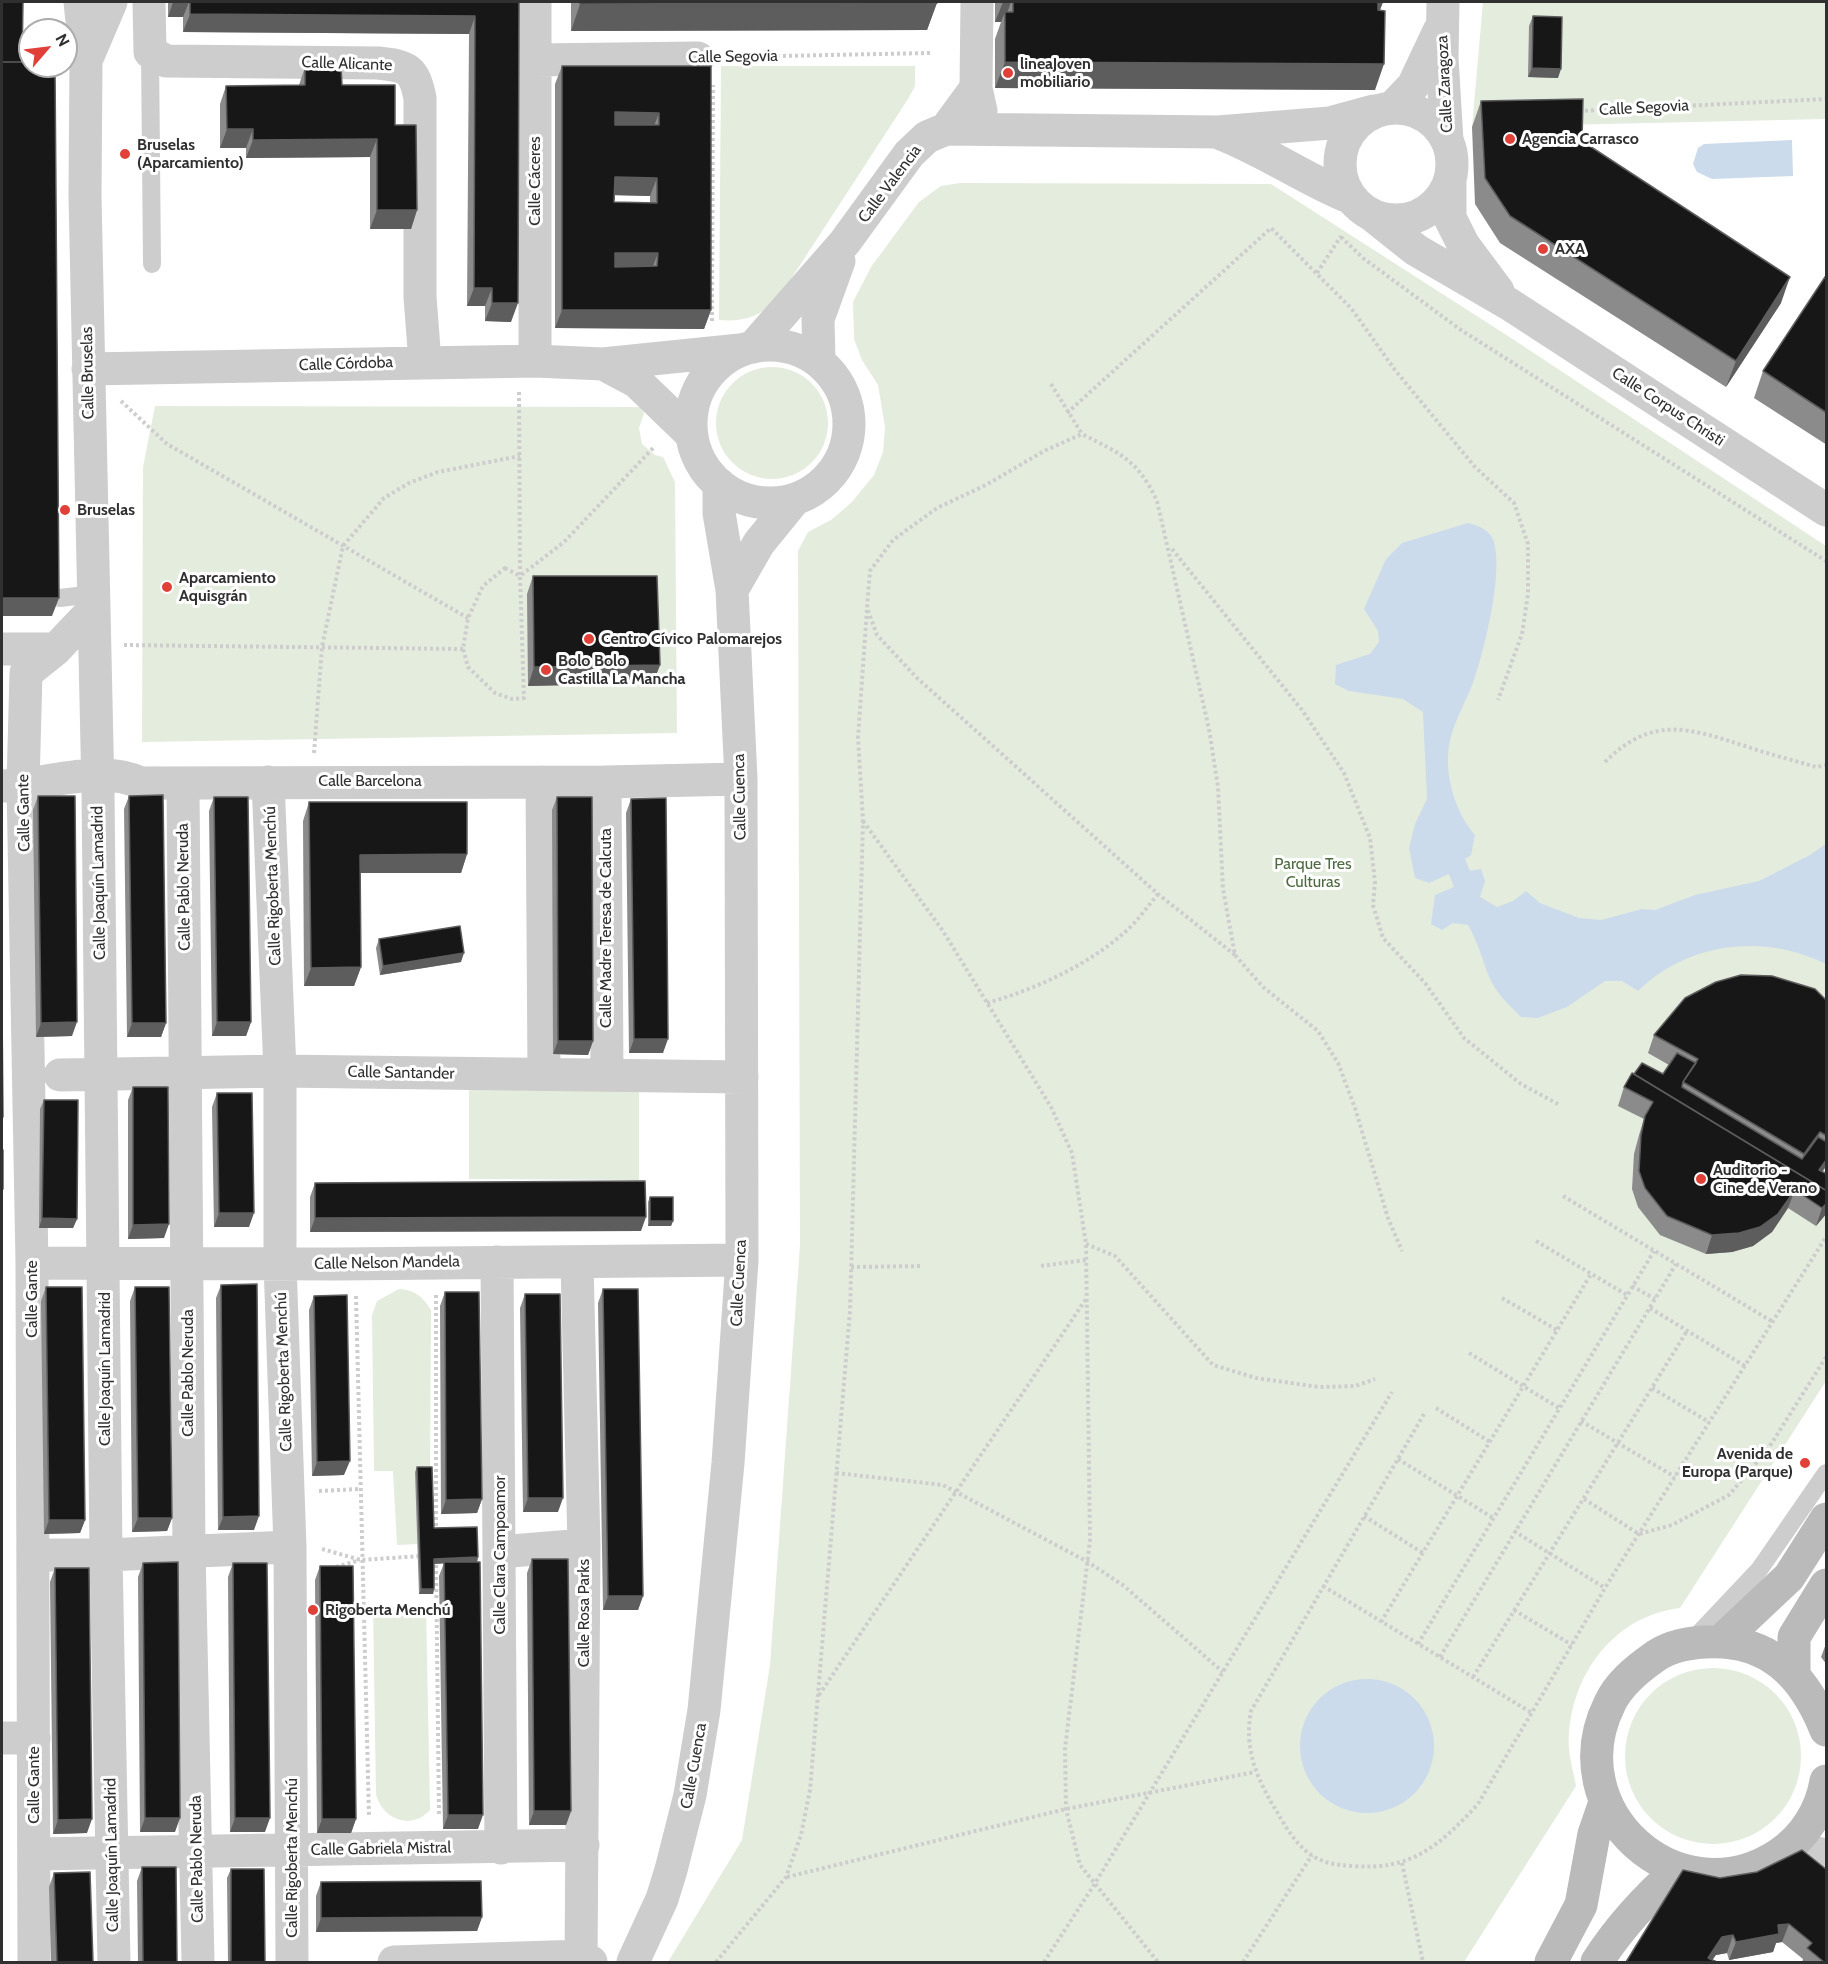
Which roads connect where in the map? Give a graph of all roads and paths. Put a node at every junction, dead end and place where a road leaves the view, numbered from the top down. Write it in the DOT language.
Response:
graph roads {
  1 [pos="80,2"];
  2 [pos="111,2"];
  3 [pos="149,2"];
  4 [pos="535,2"];
  5 [pos="977,2"];
  6 [pos="1442,14"];
  7 [pos="150,52"];
  8 [pos="930,53"];
  9 [pos="706,57"];
  10 [pos="86,60"];
  11 [pos="536,60"];
  12 [pos="976,88"];
  13 [pos="1827,99"];
  14 [pos="1383,109"];
  15 [pos="1568,111"];
  16 [pos="946,129"];
  17 [pos="997,130"];
  18 [pos="1218,132"];
  19 [pos="1448,141"];
  20 [pos="1450,180"];
  21 [pos="1361,206"];
  22 [pos="1344,231"];
  23 [pos="1341,237"];
  24 [pos="845,242"];
  25 [pos="152,264"];
  26 [pos="1317,273"];
  27 [pos="1509,304"];
  28 [pos="735,350"];
  29 [pos="527,361"];
  30 [pos="819,361"];
  31 [pos="425,362"];
  32 [pos="603,364"];
  33 [pos="88,369"];
  34 [pos="1051,384"];
  35 [pos="1067,413"];
  36 [pos="691,434"];
  37 [pos="1082,434"];
  38 [pos="655,446"];
  39 [pos="520,456"];
  40 [pos="719,484"];
  41 [pos="794,500"];
  42 [pos="1827,510"];
  43 [pos="343,546"];
  44 [pos="1169,546"];
  45 [pos="1827,561"];
  46 [pos="520,576"];
  47 [pos="732,590"];
  48 [pos="60,598"];
  49 [pos="93,602"];
  50 [pos="867,608"];
  51 [pos="468,618"];
  52 [pos="95,645"];
  53 [pos="322,647"];
  54 [pos="2,649"];
  55 [pos="463,649"];
  56 [pos="56,650"];
  57 [pos="96,687"];
  58 [pos="1498,700"];
  59 [pos="1605,762"];
  60 [pos="1827,765"];
  61 [pos="97,775"];
  62 [pos="741,779"];
  63 [pos="311,781"];
  64 [pos="268,782"];
  65 [pos="542,782"];
  66 [pos="605,782"];
  67 [pos="183,783"];
  68 [pos="12,785"];
  69 [pos="863,820"];
  70 [pos="1158,894"];
  71 [pos="1235,955"];
  72 [pos="987,1003"];
  73 [pos="280,1071"];
  74 [pos="186,1073"];
  75 [pos="102,1074"];
  76 [pos="544,1074"];
  77 [pos="60,1075"];
  78 [pos="607,1075"];
  79 [pos="742,1077"];
  80 [pos="1558,1104"];
  81 [pos="1563,1196"];
  82 [pos="1827,1237"];
  83 [pos="1536,1241"];
  84 [pos="1086,1244"];
  85 [pos="1402,1251"];
  86 [pos="1654,1251"];
  87 [pos="742,1260"];
  88 [pos="1086,1260"];
  89 [pos="436,1262"];
  90 [pos="497,1262"];
  91 [pos="32,1263"];
  92 [pos="105,1263"];
  93 [pos="188,1263"];
  94 [pos="280,1263"];
  95 [pos="577,1263"];
  96 [pos="355,1264"];
  97 [pos="1676,1264"];
  98 [pos="923,1266"];
  99 [pos="1041,1266"];
  100 [pos="851,1267"];
  101 [pos="1591,1274"];
  102 [pos="1632,1286"];
  103 [pos="1627,1295"];
  104 [pos="1087,1298"];
  105 [pos="1502,1298"];
  106 [pos="1655,1299"];
  107 [pos="1650,1308"];
  108 [pos="1773,1322"];
  109 [pos="1557,1330"];
  110 [pos="1687,1331"];
  111 [pos="1468,1353"];
  112 [pos="1827,1357"];
  113 [pos="1745,1366"];
  114 [pos="1375,1379"];
  115 [pos="1524,1386"];
  116 [pos="1652,1388"];
  117 [pos="1392,1392"];
  118 [pos="1436,1408"];
  119 [pos="1559,1408"];
  120 [pos="1424,1414"];
  121 [pos="1581,1421"];
  122 [pos="1709,1422"];
  123 [pos="1490,1442"];
  124 [pos="1619,1444"];
  125 [pos="1398,1458"];
  126 [pos="836,1473"];
  127 [pos="1827,1473"];
  128 [pos="1675,1477"];
  129 [pos="359,1490"];
  130 [pos="312,1491"];
  131 [pos="955,1491"];
  132 [pos="1458,1496"];
  133 [pos="1584,1499"];
  134 [pos="1364,1516"];
  135 [pos="1493,1518"];
  136 [pos="1827,1519"];
  137 [pos="1514,1531"];
  138 [pos="436,1532"];
  139 [pos="1639,1534"];
  140 [pos="584,1545"];
  141 [pos="302,1547"];
  142 [pos="189,1551"];
  143 [pos="499,1552"];
  144 [pos="1423,1553"];
  145 [pos="1549,1553"];
  146 [pos="445,1554"];
  147 [pos="33,1555"];
  148 [pos="106,1555"];
  149 [pos="436,1555"];
  150 [pos="361,1560"];
  151 [pos="1088,1562"];
  152 [pos="336,1567"];
  153 [pos="1323,1586"];
  154 [pos="1827,1586"];
  155 [pos="1605,1588"];
  156 [pos="1514,1610"];
  157 [pos="1381,1622"];
  158 [pos="1722,1641"];
  159 [pos="1690,1643"];
  160 [pos="1418,1644"];
  161 [pos="1572,1645"];
  162 [pos="1440,1657"];
  163 [pos="1223,1672"];
  164 [pos="1794,1674"];
  165 [pos="1473,1677"];
  166 [pos="818,1696"];
  167 [pos="1532,1713"];
  168 [pos="1827,1730"];
  169 [pos="2,1738"];
  170 [pos="34,1738"];
  171 [pos="1255,1772"];
  172 [pos="1150,1792"];
  173 [pos="1826,1793"];
  174 [pos="1605,1802"];
  175 [pos="1066,1809"];
  176 [pos="583,1845"];
  177 [pos="1790,1847"];
  178 [pos="501,1848"];
  179 [pos="439,1849"];
  180 [pos="370,1850"];
  181 [pos="291,1851"];
  182 [pos="111,1852"];
  183 [pos="197,1852"];
  184 [pos="34,1854"];
  185 [pos="1312,1855"];
  186 [pos="1827,1855"];
  187 [pos="1402,1863"];
  188 [pos="1678,1870"];
  189 [pos="786,1877"];
  190 [pos="1094,1885"];
  191 [pos="584,1960"];
  192 [pos="34,1962"];
  193 [pos="114,1962"];
  194 [pos="198,1962"];
  195 [pos="292,1962"];
  196 [pos="394,1962"];
  197 [pos="633,1962"];
  198 [pos="717,1962"];
  199 [pos="1044,1962"];
  200 [pos="1158,1962"];
  201 [pos="1243,1962"];
  202 [pos="1423,1962"];
  203 [pos="1551,1962"];
  204 [pos="1597,1962"];
  1 -- 10 [label="street, Calle Bruselas"];
  2 -- 10 [label="street, Calle Bruselas"];
  3 -- 7 [label="street"];
  4 -- 11 [label="street, Calle Cáceres"];
  5 -- 12 [label="street"];
  6 -- 14 [label="street, Calle Zaragoza"];
  6 -- 19 [label="street, Calle Zaragoza"];
  7 -- 25 [label="lane"];
  7 -- 31 [label="street, Calle Alicante"];
  8 -- 9 [label="path, Calle Segovia"];
  9 -- 11 [label="street, Calle Segovia"];
  9 -- 28 [label="path"];
  10 -- 33 [label="street, Calle Bruselas"];
  11 -- 29 [label="street, Calle Cáceres"];
  12 -- 16 [label="street, Calle Valencia"];
  12 -- 17 [label="street"];
  13 -- 15 [label="path, Calle Segovia"];
  14 -- 18 [label="street"];
  14 -- 19 [label="street"];
  14 -- 21 [label="street"];
  16 -- 17 [label="street"];
  16 -- 24 [label="street, Calle Valencia"];
  17 -- 18 [label="street"];
  18 -- 21 [label="street"];
  19 -- 20 [label="street"];
  20 -- 21 [label="street"];
  20 -- 27 [label="street, Calle Corpus Christi"];
  21 -- 27 [label="street, Calle Corpus Christi"];
  22 -- 23 [label="path"];
  23 -- 26 [label="path"];
  23 -- 45 [label="path"];
  24 -- 28 [label="street, Calle Valencia"];
  24 -- 30 [label="street, Calle Valencia"];
  26 -- 35 [label="path"];
  26 -- 58 [label="path"];
  27 -- 42 [label="street, Calle Corpus Christi"];
  28 -- 30 [label="street"];
  28 -- 32 [label="street, Calle Córdoba"];
  28 -- 36 [label="street"];
  29 -- 31 [label="street, Calle Córdoba"];
  29 -- 32 [label="street, Calle Córdoba"];
  29 -- 39 [label="path"];
  30 -- 41 [label="street"];
  31 -- 33 [label="street, Calle Córdoba"];
  32 -- 36 [label="street, Calle Córdoba"];
  33 -- 43 [label="path"];
  33 -- 49 [label="street, Calle Bruselas"];
  34 -- 35 [label="path"];
  35 -- 37 [label="path"];
  36 -- 40 [label="street"];
  37 -- 44 [label="path"];
  37 -- 50 [label="path"];
  38 -- 46 [label="path"];
  39 -- 43 [label="path"];
  39 -- 46 [label="path"];
  40 -- 41 [label="street"];
  40 -- 47 [label="street, Calle Cuenca"];
  41 -- 47 [label="street"];
  43 -- 51 [label="path"];
  43 -- 53 [label="path"];
  44 -- 71 [label="path"];
  44 -- 80 [label="path"];
  46 -- 51 [label="path"];
  46 -- 55 [label="path"];
  47 -- 62 [label="street, Calle Cuenca"];
  48 -- 49 [label="lane"];
  49 -- 52 [label="street, Calle Bruselas"];
  49 -- 56 [label="street"];
  50 -- 69 [label="path"];
  50 -- 70 [label="path"];
  51 -- 55 [label="path"];
  52 -- 53 [label="path"];
  52 -- 57 [label="street, Calle Bruselas"];
  53 -- 55 [label="path"];
  53 -- 63 [label="path"];
  54 -- 56 [label="street"];
  56 -- 57 [label="street"];
  56 -- 68 [label="street, Calle Gante"];
  57 -- 61 [label="street, Calle Bruselas"];
  59 -- 60 [label="path"];
  61 -- 67 [label="street, Calle Barcelona"];
  61 -- 68 [label="street, Calle Barcelona"];
  61 -- 75 [label="street, Calle Joaquín Lamadrid"];
  62 -- 66 [label="street, Calle Barcelona"];
  62 -- 79 [label="street, Calle Cuenca"];
  63 -- 64 [label="street, Calle Barcelona"];
  63 -- 65 [label="street, Calle Barcelona"];
  64 -- 67 [label="street, Calle Barcelona"];
  64 -- 73 [label="street, Calle Rigoberta Menchú"];
  65 -- 66 [label="street, Calle Barcelona"];
  65 -- 76 [label="street"];
  66 -- 78 [label="street, Calle Madre Teresa de Calcuta"];
  67 -- 74 [label="street, Calle Pablo Neruda"];
  68 -- 91 [label="street, Calle Gante"];
  69 -- 72 [label="path"];
  69 -- 100 [label="path"];
  70 -- 71 [label="path"];
  70 -- 72 [label="path"];
  71 -- 85 [label="path"];
  72 -- 84 [label="path"];
  73 -- 74 [label="street, Calle Santander"];
  73 -- 76 [label="street, Calle Santander"];
  73 -- 94 [label="street, Calle Rigoberta Menchú"];
  74 -- 75 [label="street, Calle Santander"];
  74 -- 93 [label="street, Calle Pablo Neruda"];
  75 -- 77 [label="street, Calle Santander"];
  75 -- 92 [label="street, Calle Joaquín Lamadrid"];
  76 -- 78 [label="street, Calle Santander"];
  78 -- 79 [label="street, Calle Santander"];
  79 -- 87 [label="street, Calle Cuenca"];
  81 -- 86 [label="path"];
  82 -- 108 [label="path"];
  83 -- 101 [label="path"];
  84 -- 88 [label="path"];
  84 -- 114 [label="path"];
  86 -- 97 [label="path"];
  86 -- 102 [label="path"];
  87 -- 95 [label="street, Calle Nelson Mandela"];
  87 -- 197 [label="street, Calle Cuenca"];
  88 -- 99 [label="path"];
  88 -- 104 [label="path"];
  89 -- 90 [label="street, Calle Nelson Mandela"];
  89 -- 96 [label="street, Calle Nelson Mandela"];
  89 -- 138 [label="path"];
  90 -- 95 [label="street, Calle Nelson Mandela"];
  90 -- 143 [label="street, Calle Clara Campoamor"];
  91 -- 92 [label="street, Calle Nelson Mandela"];
  91 -- 147 [label="street, Calle Gante"];
  92 -- 93 [label="street, Calle Nelson Mandela"];
  92 -- 148 [label="street, Calle Joaquín Lamadrid"];
  93 -- 94 [label="street, Calle Nelson Mandela"];
  93 -- 142 [label="street, Calle Pablo Neruda"];
  94 -- 96 [label="street, Calle Nelson Mandela"];
  94 -- 141 [label="street, Calle Rigoberta Menchú"];
  95 -- 140 [label="street, Calle Rosa Parks"];
  96 -- 129 [label="path"];
  97 -- 106 [label="path"];
  97 -- 108 [label="path"];
  98 -- 100 [label="path"];
  100 -- 126 [label="path"];
  101 -- 103 [label="path"];
  101 -- 109 [label="path"];
  102 -- 103 [label="path"];
  102 -- 106 [label="path"];
  103 -- 119 [label="path"];
  104 -- 131 [label="path"];
  104 -- 151 [label="path"];
  105 -- 109 [label="path"];
  106 -- 107 [label="path"];
  107 -- 110 [label="path"];
  107 -- 121 [label="path"];
  108 -- 113 [label="path"];
  109 -- 115 [label="path"];
  110 -- 113 [label="path"];
  110 -- 116 [label="path"];
  111 -- 115 [label="path"];
  112 -- 139 [label="path"];
  113 -- 122 [label="path"];
  115 -- 119 [label="path"];
  115 -- 123 [label="path"];
  116 -- 122 [label="path"];
  116 -- 124 [label="path"];
  117 -- 163 [label="path"];
  118 -- 123 [label="path"];
  119 -- 135 [label="path"];
  120 -- 125 [label="path"];
  121 -- 124 [label="path"];
  121 -- 137 [label="path"];
  122 -- 128 [label="path"];
  123 -- 132 [label="path"];
  124 -- 128 [label="path"];
  124 -- 133 [label="path"];
  125 -- 132 [label="path"];
  125 -- 134 [label="path"];
  126 -- 131 [label="path"];
  126 -- 166 [label="path"];
  127 -- 159 [label="lane"];
  128 -- 139 [label="path"];
  129 -- 130 [label="path"];
  129 -- 150 [label="path"];
  131 -- 151 [label="path"];
  131 -- 166 [label="path"];
  132 -- 135 [label="path"];
  132 -- 144 [label="path"];
  133 -- 139 [label="path"];
  133 -- 145 [label="path"];
  134 -- 144 [label="path"];
  134 -- 153 [label="path"];
  135 -- 160 [label="path"];
  136 -- 158 [label="main road"];
  137 -- 145 [label="path"];
  137 -- 162 [label="path"];
  139 -- 155 [label="path"];
  140 -- 143 [label="street"];
  140 -- 176 [label="street, Calle Rosa Parks"];
  141 -- 142 [label="street"];
  141 -- 150 [label="path"];
  141 -- 181 [label="street, Calle Rigoberta Menchú"];
  142 -- 148 [label="street"];
  142 -- 183 [label="street, Calle Pablo Neruda"];
  143 -- 178 [label="street, Calle Clara Campoamor"];
  144 -- 157 [label="path"];
  145 -- 155 [label="path"];
  145 -- 156 [label="path"];
  146 -- 149 [label="path"];
  147 -- 148 [label="street"];
  147 -- 170 [label="street, Calle Gante"];
  148 -- 182 [label="street, Calle Joaquín Lamadrid"];
  149 -- 150 [label="path"];
  149 -- 179 [label="path"];
  150 -- 152 [label="path"];
  150 -- 180 [label="path"];
  151 -- 163 [label="path"];
  151 -- 175 [label="path"];
  153 -- 157 [label="path"];
  153 -- 171 [label="path"];
  154 -- 164 [label="main road"];
  155 -- 161 [label="path"];
  156 -- 161 [label="path"];
  156 -- 165 [label="path"];
  157 -- 160 [label="path"];
  158 -- 159 [label="main road"];
  158 -- 164 [label="main road"];
  159 -- 174 [label="main road"];
  160 -- 162 [label="path"];
  161 -- 167 [label="path"];
  162 -- 165 [label="path"];
  163 -- 172 [label="path"];
  164 -- 168 [label="main road"];
  165 -- 167 [label="path"];
  166 -- 189 [label="path"];
  167 -- 187 [label="path"];
  169 -- 170 [label="street"];
  170 -- 184 [label="street, Calle Gante"];
  171 -- 172 [label="path"];
  171 -- 185 [label="path"];
  172 -- 175 [label="path"];
  172 -- 190 [label="path"];
  173 -- 177 [label="main road"];
  174 -- 188 [label="main road"];
  174 -- 203 [label="main road"];
  175 -- 189 [label="path"];
  175 -- 190 [label="path"];
  176 -- 178 [label="street, Calle Gabriela Mistral"];
  176 -- 191 [label="street, Calle Rosa Parks"];
  177 -- 186 [label="street"];
  177 -- 188 [label="main road"];
  178 -- 179 [label="street, Calle Gabriela Mistral"];
  179 -- 180 [label="street, Calle Gabriela Mistral"];
  180 -- 181 [label="street, Calle Gabriela Mistral"];
  181 -- 183 [label="street, Calle Gabriela Mistral"];
  181 -- 195 [label="street, Calle Rigoberta Menchú"];
  182 -- 183 [label="street, Calle Gabriela Mistral"];
  182 -- 184 [label="street, Calle Gabriela Mistral"];
  182 -- 193 [label="street, Calle Joaquín Lamadrid"];
  183 -- 194 [label="street, Calle Pablo Neruda"];
  184 -- 192 [label="street, Calle Gante"];
  185 -- 187 [label="path"];
  185 -- 201 [label="path"];
  187 -- 202 [label="path"];
  188 -- 204 [label="main road"];
  189 -- 198 [label="path"];
  190 -- 199 [label="path"];
  190 -- 200 [label="path"];
  191 -- 196 [label="street"];
}
